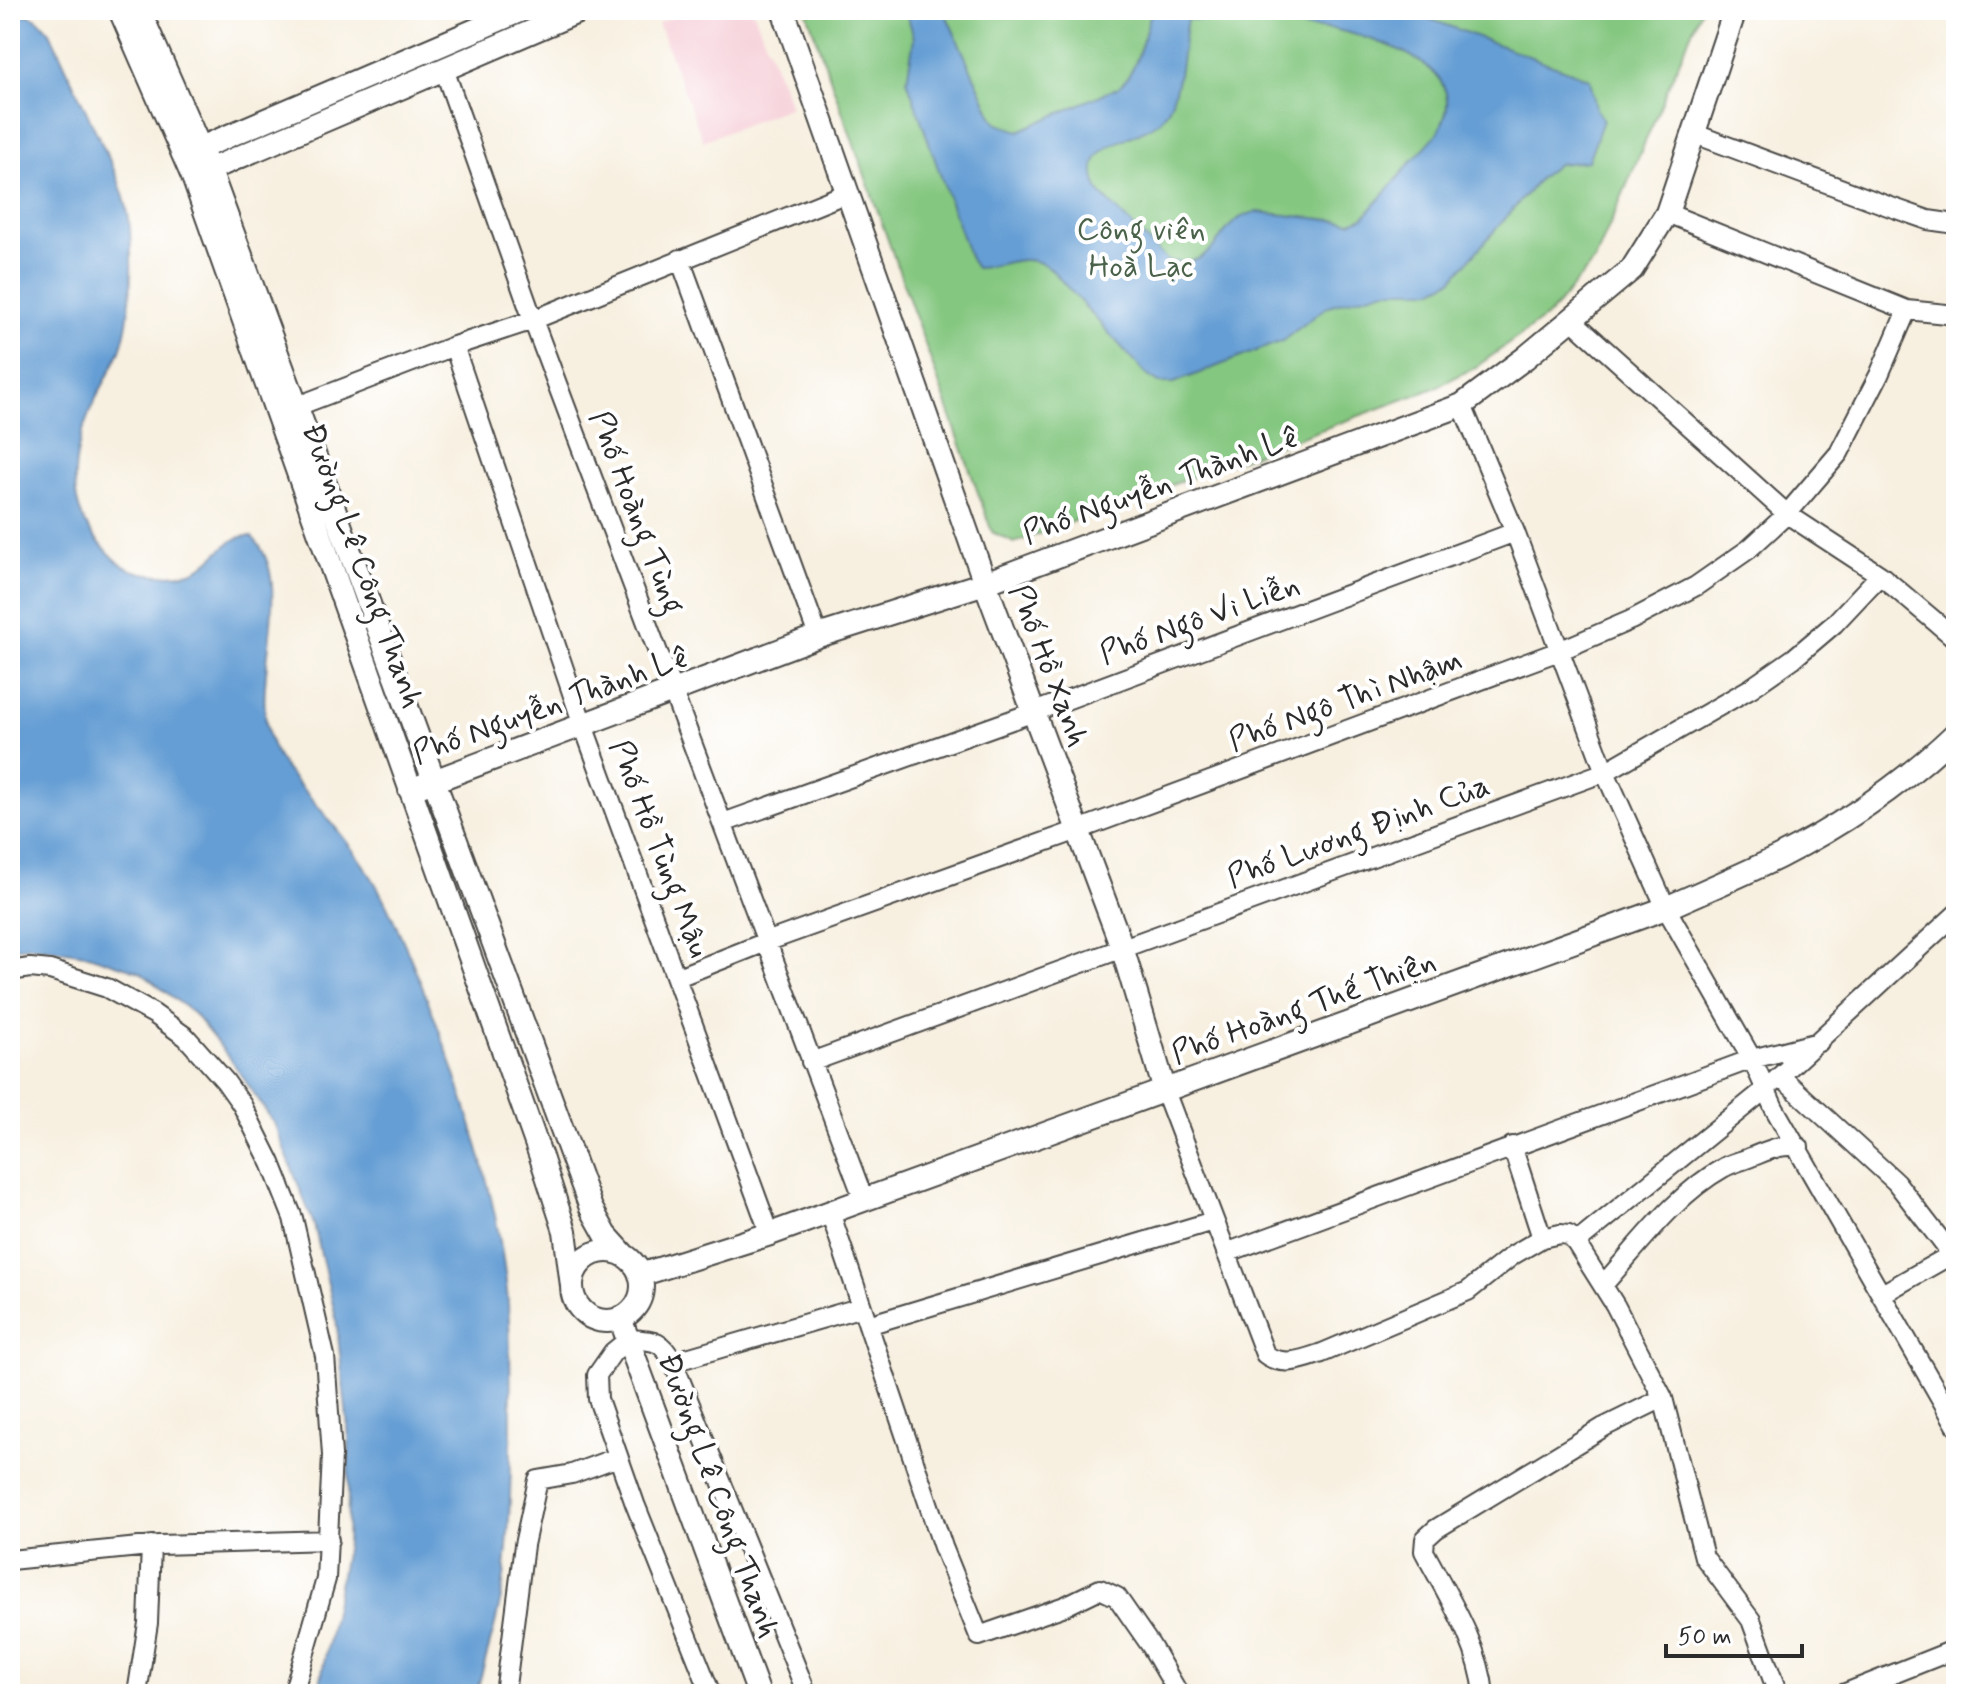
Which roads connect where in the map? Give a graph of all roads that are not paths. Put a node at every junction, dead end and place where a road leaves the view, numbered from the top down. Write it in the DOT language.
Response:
graph roads {
  1 [pos="120,10"];
  2 [pos="139,10"];
  3 [pos="522,10"];
  4 [pos="582,10"];
  5 [pos="783,10"];
  6 [pos="1735,10"];
  7 [pos="435,48"];
  8 [pos="444,69"];
  9 [pos="1695,134"];
  10 [pos="192,152"];
  11 [pos="202,174"];
  12 [pos="847,193"];
  13 [pos="1667,213"];
  14 [pos="1956,224"];
  15 [pos="680,259"];
  16 [pos="1907,310"];
  17 [pos="1956,315"];
  18 [pos="533,320"];
  19 [pos="1572,320"];
  20 [pos="454,346"];
  21 [pos="1462,405"];
  22 [pos="295,407"];
  23 [pos="1787,514"];
  24 [pos="1515,532"];
  25 [pos="1880,575"];
  26 [pos="985,583"];
  27 [pos="818,636"];
  28 [pos="1956,639"];
  29 [pos="1559,651"];
  30 [pos="673,693"];
  31 [pos="1034,712"];
  32 [pos="583,725"];
  33 [pos="1956,733"];
  34 [pos="1605,772"];
  35 [pos="433,782"];
  36 [pos="410,790"];
  37 [pos="723,823"];
  38 [pos="1078,830"];
  39 [pos="1666,908"];
  40 [pos="1956,914"];
  41 [pos="766,942"];
  42 [pos="1122,947"];
  43 [pos="10,971"];
  44 [pos="678,977"];
  45 [pos="1819,1042"];
  46 [pos="1752,1059"];
  47 [pos="811,1062"];
  48 [pos="1773,1082"];
  49 [pos="1165,1091"];
  50 [pos="1512,1146"];
  51 [pos="1799,1147"];
  52 [pos="864,1200"];
  53 [pos="830,1212"];
  54 [pos="1213,1221"];
  55 [pos="770,1234"];
  56 [pos="1542,1238"];
  57 [pos="1576,1243"];
  58 [pos="1226,1253"];
  59 [pos="624,1255"];
  60 [pos="1955,1255"];
  61 [pos="640,1275"];
  62 [pos="1603,1285"];
  63 [pos="572,1286"];
  64 [pos="1882,1294"];
  65 [pos="865,1316"];
  66 [pos="620,1318"];
  67 [pos="629,1339"];
  68 [pos="673,1362"];
  69 [pos="1663,1398"];
  70 [pos="1956,1425"];
  71 [pos="618,1457"];
  72 [pos="329,1540"];
  73 [pos="151,1545"];
  74 [pos="10,1560"];
  75 [pos="1956,1649"];
  76 [pos="137,1694"];
  77 [pos="293,1694"];
  78 [pos="505,1694"];
  79 [pos="711,1694"];
  80 [pos="759,1694"];
  81 [pos="807,1694"];
  82 [pos="1179,1694"];
  83 [pos="1484,1694"];
  84 [pos="1778,1694"];
  85 [pos="1843,1694"];
  1 -- 10 [label="street, Đường Lê Công Thanh"];
  2 -- 10 [label="street, Đường Lê Công Thanh"];
  3 -- 7 [label="street"];
  4 -- 8 [label="street"];
  5 -- 12 [label="street, Phố Hồ Xanh"];
  6 -- 9 [label="street, Phố Nguyễn Thành Lê"];
  7 -- 8 [label="street"];
  7 -- 10 [label="street"];
  8 -- 11 [label="street"];
  8 -- 18 [label="street, Phố Hoàng Tùng"];
  9 -- 13 [label="street, Phố Nguyễn Thành Lê"];
  9 -- 14 [label="street"];
  10 -- 11 [label="street, Đường Lê Công Thanh"];
  11 -- 22 [label="street, Đường Lê Công Thanh"];
  11 -- 36 [label="street, Đường Lê Công Thanh"];
  12 -- 15 [label="street"];
  12 -- 26 [label="street, Phố Hồ Xanh"];
  13 -- 16 [label="street"];
  13 -- 19 [label="street, Phố Nguyễn Thành Lê"];
  15 -- 18 [label="street"];
  15 -- 27 [label="street"];
  16 -- 17 [label="street"];
  16 -- 23 [label="street, Phố Ngô Thì Nhậm"];
  18 -- 20 [label="street"];
  18 -- 30 [label="street, Phố Hoàng Tùng"];
  19 -- 21 [label="street, Phố Nguyễn Thành Lê"];
  19 -- 23 [label="street"];
  20 -- 22 [label="street"];
  20 -- 32 [label="street, Phố Hồ Tùng Mậu"];
  21 -- 24 [label="street"];
  21 -- 26 [label="street, Phố Nguyễn Thành Lê"];
  22 -- 35 [label="street, Đường Lê Công Thanh"];
  23 -- 25 [label="street"];
  23 -- 29 [label="street, Phố Ngô Thì Nhậm"];
  24 -- 29 [label="street"];
  24 -- 31 [label="street, Phố Ngô Vi Liễn"];
  25 -- 28 [label="street"];
  25 -- 34 [label="street, Phố Lương Định Của"];
  26 -- 27 [label="street, Phố Nguyễn Thành Lê"];
  26 -- 31 [label="street, Phố Hồ Xanh"];
  27 -- 30 [label="street, Phố Nguyễn Thành Lê"];
  29 -- 34 [label="street"];
  29 -- 38 [label="street, Phố Ngô Thì Nhậm"];
  30 -- 32 [label="street, Phố Nguyễn Thành Lê"];
  30 -- 37 [label="street, Phố Hoàng Tùng"];
  31 -- 37 [label="street, Phố Ngô Vi Liễn"];
  31 -- 38 [label="street, Phố Hồ Xanh"];
  32 -- 35 [label="street, Phố Nguyễn Thành Lê"];
  32 -- 44 [label="street, Phố Hồ Tùng Mậu"];
  33 -- 39 [label="street, Phố Hoàng Thế Thiện"];
  34 -- 39 [label="street"];
  34 -- 42 [label="street, Phố Lương Định Của"];
  35 -- 36 [label="street, Phố Nguyễn Thành Lê"];
  35 -- 59 [label="street, Đường Lê Công Thanh"];
  36 -- 63 [label="street, Đường Lê Công Thanh"];
  37 -- 41 [label="street, Phố Hoàng Tùng"];
  38 -- 41 [label="street, Phố Ngô Thì Nhậm"];
  38 -- 42 [label="street, Phố Hồ Xanh"];
  39 -- 46 [label="street"];
  39 -- 49 [label="street, Phố Hoàng Thế Thiện"];
  40 -- 45 [label="street"];
  41 -- 44 [label="street, Phố Ngô Thì Nhậm"];
  41 -- 47 [label="street, Phố Hoàng Tùng"];
  42 -- 47 [label="street, Phố Lương Định Của"];
  42 -- 49 [label="street, Phố Hồ Xanh"];
  43 -- 72 [label="street"];
  44 -- 55 [label="street, Phố Hồ Tùng Mậu"];
  45 -- 46 [label="street"];
  45 -- 48 [label="street"];
  46 -- 48 [label="street"];
  46 -- 50 [label="street"];
  47 -- 52 [label="street, Phố Hoàng Tùng"];
  48 -- 51 [label="street"];
  48 -- 57 [label="street"];
  48 -- 60 [label="street"];
  49 -- 52 [label="street, Phố Hoàng Thế Thiện"];
  49 -- 54 [label="street, Phố Hồ Xanh"];
  50 -- 56 [label="street"];
  50 -- 58 [label="street"];
  51 -- 62 [label="street"];
  51 -- 64 [label="street"];
  52 -- 53 [label="street, Phố Hoàng Thế Thiện"];
  53 -- 55 [label="street, Phố Hoàng Thế Thiện"];
  53 -- 65 [label="street"];
  54 -- 58 [label="street, Phố Hồ Xanh"];
  54 -- 65 [label="street"];
  55 -- 61 [label="street, Phố Hoàng Thế Thiện"];
  56 -- 57 [label="street"];
  56 -- 58 [label="street, Phố Hồ Xanh"];
  57 -- 62 [label="street"];
  59 -- 61 [label="street"];
  59 -- 63 [label="street"];
  60 -- 64 [label="street"];
  61 -- 66 [label="street"];
  62 -- 69 [label="street"];
  63 -- 66 [label="street"];
  64 -- 70 [label="street"];
  65 -- 68 [label="street"];
  65 -- 82 [label="street"];
  66 -- 67 [label="street, Đường Lê Công Thanh"];
  67 -- 68 [label="street"];
  67 -- 71 [label="street"];
  67 -- 80 [label="street, Đường Lê Công Thanh"];
  68 -- 81 [label="street"];
  69 -- 83 [label="street"];
  69 -- 84 [label="street"];
  71 -- 78 [label="street"];
  71 -- 79 [label="street"];
  72 -- 73 [label="street"];
  72 -- 77 [label="street"];
  73 -- 74 [label="street"];
  73 -- 76 [label="street"];
  75 -- 85 [label="street"];
}
